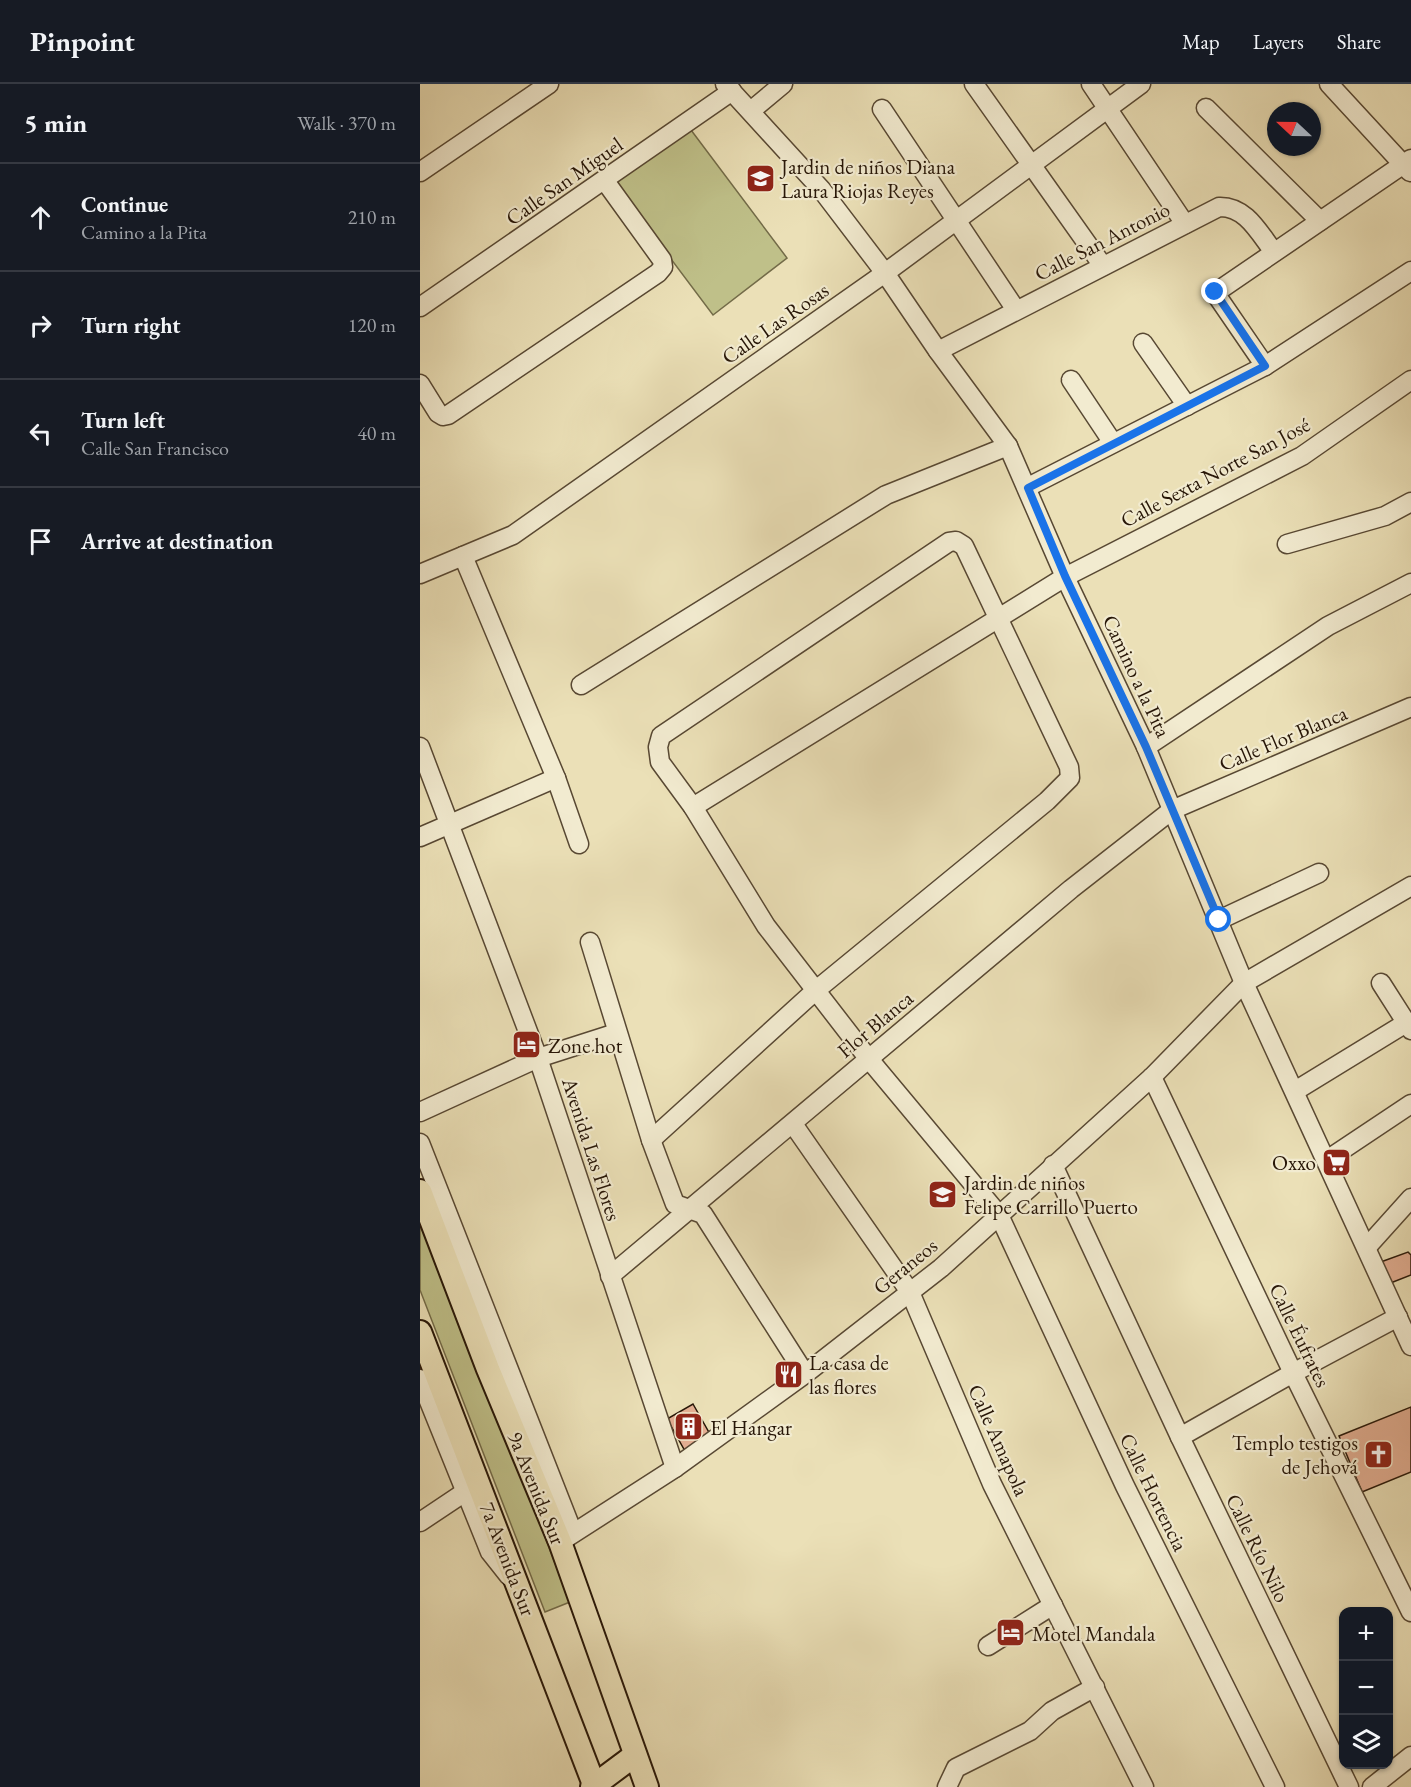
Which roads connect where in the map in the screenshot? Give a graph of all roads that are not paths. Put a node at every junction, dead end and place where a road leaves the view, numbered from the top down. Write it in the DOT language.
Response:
graph roads {
  1 [pos="549,84"];
  2 [pos="783,84"];
  3 [pos="974,84"];
  4 [pos="1091,84"];
  5 [pos="1141,84"];
  6 [pos="1329,84"];
  7 [pos="728,87"];
  8 [pos="1109,108"];
  9 [pos="1206,108"];
  10 [pos="882,109"];
  11 [pos="752,111"];
  12 [pos="1030,165"];
  13 [pos="1408,166"];
  14 [pos="420,172"];
  15 [pos="604,181"];
  16 [pos="957,219"];
  17 [pos="1320,221"];
  18 [pos="1185,224"];
  19 [pos="1274,252"];
  20 [pos="1103,266"];
  21 [pos="1411,271"];
  22 [pos="885,273"];
  23 [pos="420,307"];
  24 [pos="1016,310"];
  25 [pos="1143,343"];
  26 [pos="938,351"];
  27 [pos="1265,366"];
  28 [pos="1071,380"];
  29 [pos="1411,380"];
  30 [pos="420,384"];
  31 [pos="1187,406"];
  32 [pos="1113,443"];
  33 [pos="1008,446"];
  34 [pos="1028,488"];
  35 [pos="1411,502"];
  36 [pos="1287,544"];
  37 [pos="463,556"];
  38 [pos="420,574"];
  39 [pos="1065,576"];
  40 [pos="1411,582"];
  41 [pos="998,616"];
  42 [pos="581,685"];
  43 [pos="1411,707"];
  44 [pos="420,747"];
  45 [pos="1146,747"];
  46 [pos="556,778"];
  47 [pos="693,807"];
  48 [pos="1172,810"];
  49 [pos="450,824"];
  50 [pos="420,837"];
  51 [pos="579,844"];
  52 [pos="1318,873"];
  53 [pos="1411,886"];
  54 [pos="1219,920"];
  55 [pos="590,942"];
  56 [pos="1244,983"];
  57 [pos="1381,983"];
  58 [pos="815,991"];
  59 [pos="1409,1027"];
  60 [pos="616,1033"];
  61 [pos="538,1058"];
  62 [pos="868,1058"];
  63 [pos="1152,1077"];
  64 [pos="1295,1091"];
  65 [pos="1411,1104"];
  66 [pos="420,1112"];
  67 [pos="793,1124"];
  68 [pos="651,1140"];
  69 [pos="420,1143"];
  70 [pos="1327,1160"];
  71 [pos="1053,1165"];
  72 [pos="420,1191"];
  73 [pos="1411,1198"];
  74 [pos="689,1209"];
  75 [pos="999,1215"];
  76 [pos="1367,1246"];
  77 [pos="610,1276"];
  78 [pos="910,1292"];
  79 [pos="1398,1317"];
  80 [pos="420,1332"];
  81 [pos="1411,1346"];
  82 [pos="1293,1373"];
  83 [pos="805,1374"];
  84 [pos="420,1381"];
  85 [pos="1180,1437"];
  86 [pos="675,1467"];
  87 [pos="465,1492"];
  88 [pos="420,1522"];
  89 [pos="566,1538"];
  90 [pos="520,1590"];
  91 [pos="1053,1605"];
  92 [pos="1411,1612"];
  93 [pos="988,1646"];
  94 [pos="1095,1687"];
  95 [pos="635,1755"];
  96 [pos="1411,1756"];
  97 [pos="594,1787"];
  98 [pos="647,1787"];
  99 [pos="947,1787"];
  100 [pos="1144,1787"];
  101 [pos="1275,1787"];
  102 [pos="1349,1787"];
  103 [pos="1372,1787"];
  1 -- 14 [label="street"];
  2 -- 11 [label="street"];
  3 -- 12 [label="street"];
  4 -- 8 [label="street"];
  5 -- 8 [label="street, Calle Las Rosas"];
  6 -- 13 [label="street"];
  7 -- 11 [label="street, Camino a la Pita"];
  7 -- 15 [label="street, Calle San Miguel"];
  8 -- 12 [label="street, Calle Las Rosas"];
  8 -- 18 [label="street"];
  9 -- 17 [label="street"];
  10 -- 16 [label="street"];
  11 -- 22 [label="street, Camino a la Pita"];
  12 -- 16 [label="street, Calle Las Rosas"];
  12 -- 20 [label="street"];
  13 -- 17 [label="street"];
  15 -- 23 [label="street, Calle San Miguel"];
  15 -- 30 [label="street"];
  16 -- 22 [label="street, Calle Las Rosas"];
  16 -- 24 [label="street"];
  17 -- 19 [label="street"];
  18 -- 19 [label="street, Calle San Antonio"];
  18 -- 20 [label="street, Calle San Antonio"];
  19 -- 27 [label="street"];
  20 -- 24 [label="street, Calle San Antonio"];
  21 -- 27 [label="street"];
  22 -- 26 [label="street, Camino a la Pita"];
  22 -- 37 [label="street, Calle Las Rosas"];
  24 -- 26 [label="street, Calle San Antonio"];
  25 -- 31 [label="street"];
  26 -- 33 [label="street, Camino a la Pita"];
  27 -- 31 [label="street"];
  28 -- 32 [label="street"];
  29 -- 39 [label="street, Calle Sexta Norte San José"];
  31 -- 32 [label="street"];
  32 -- 34 [label="street"];
  33 -- 34 [label="street, Camino a la Pita"];
  33 -- 42 [label="street"];
  34 -- 39 [label="street, Camino a la Pita"];
  35 -- 36 [label="street"];
  37 -- 38 [label="street, Calle Las Rosas"];
  37 -- 46 [label="street"];
  39 -- 41 [label="street, Calle Sexta Norte San José"];
  39 -- 45 [label="street, Camino a la Pita"];
  40 -- 45 [label="street"];
  41 -- 47 [label="street, Calle Sexta Norte San José"];
  41 -- 47 [label="street, Calle Hortencia"];
  41 -- 58 [label="street"];
  43 -- 48 [label="street, Calle Flor Blanca"];
  44 -- 49 [label="street, Avenida Las Flores"];
  45 -- 48 [label="street, Camino a la Pita"];
  46 -- 49 [label="street"];
  46 -- 51 [label="street"];
  47 -- 58 [label="street, Calle Hortencia"];
  48 -- 54 [label="street, Camino a la Pita"];
  48 -- 62 [label="street, Flor Blanca"];
  49 -- 50 [label="street"];
  49 -- 61 [label="street, Avenida Las Flores"];
  52 -- 54 [label="street"];
  53 -- 56 [label="street, Geraneos"];
  54 -- 56 [label="street, Camino a la Pita"];
  55 -- 60 [label="street"];
  56 -- 63 [label="street, Geraneos"];
  56 -- 64 [label="street, Camino a la Pita"];
  57 -- 59 [label="street"];
  58 -- 62 [label="street, Calle Hortencia"];
  58 -- 68 [label="street"];
  59 -- 64 [label="street"];
  60 -- 61 [label="street"];
  60 -- 68 [label="street"];
  61 -- 66 [label="street"];
  61 -- 77 [label="street, Avenida Las Flores"];
  62 -- 67 [label="street, Flor Blanca"];
  62 -- 75 [label="street, Calle Hortencia"];
  63 -- 71 [label="street, Geraneos"];
  63 -- 82 [label="street, Calle Éufrates"];
  64 -- 70 [label="street, Camino a la Pita"];
  65 -- 70 [label="street"];
  67 -- 74 [label="street, Flor Blanca"];
  67 -- 78 [label="street, Calle Amapola"];
  68 -- 74 [label="street"];
  69 -- 89 [label="street"];
  70 -- 76 [label="street, Camino a la Pita"];
  71 -- 75 [label="street, Geraneos"];
  71 -- 85 [label="street, Calle Río Nilo"];
  72 -- 89 [label="main road, 9a Avenida Sur"];
  73 -- 76 [label="street"];
  74 -- 77 [label="street, Flor Blanca"];
  74 -- 83 [label="street"];
  75 -- 78 [label="street, Geraneos"];
  75 -- 101 [label="street, Calle Hortencia"];
  76 -- 79 [label="street, Camino a la Pita"];
  77 -- 86 [label="street, Avenida Las Flores"];
  78 -- 83 [label="street, Geraneos"];
  78 -- 91 [label="street, Calle Amapola"];
  79 -- 81 [label="street, Camino a la Pita"];
  79 -- 82 [label="street"];
  80 -- 90 [label="main road, 7a Avenida Sur"];
  82 -- 85 [label="street"];
  82 -- 92 [label="street, Calle Éufrates"];
  83 -- 86 [label="street, Geraneos"];
  84 -- 87 [label="street"];
  85 -- 102 [label="street, Calle Río Nilo"];
  86 -- 89 [label="street, Geraneos"];
  87 -- 88 [label="street"];
  87 -- 90 [label="street"];
  89 -- 95 [label="main road, 9a Avenida Sur"];
  90 -- 97 [label="main road, 7a Avenida Sur"];
  91 -- 93 [label="street"];
  91 -- 94 [label="street, Calle Amapola"];
  94 -- 99 [label="street"];
  94 -- 100 [label="street, Calle Amapola"];
  95 -- 97 [label="main road"];
  95 -- 98 [label="main road, 9a Avenida Sur"];
  96 -- 103 [label="street"];
}
